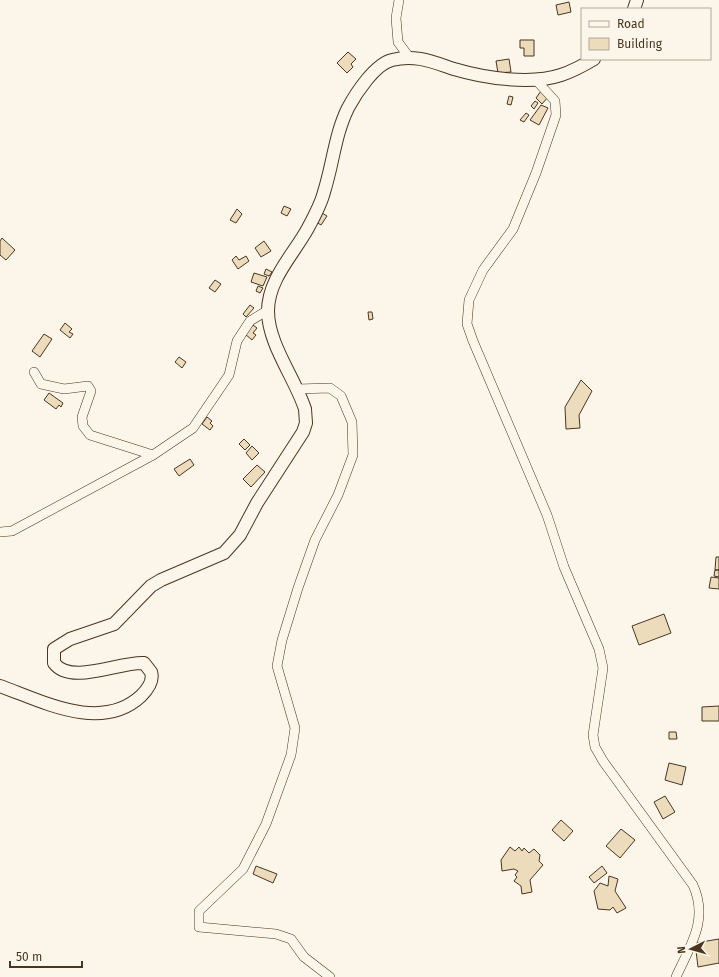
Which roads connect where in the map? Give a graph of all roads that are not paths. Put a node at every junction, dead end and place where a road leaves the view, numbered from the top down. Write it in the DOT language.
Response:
graph roads {
  1 [pos="399,0"];
  2 [pos="409,57"];
  3 [pos="592,60"];
  4 [pos="535,79"];
  5 [pos="268,310"];
  6 [pos="34,372"];
  7 [pos="297,389"];
  8 [pos="153,454"];
  9 [pos="0,532"];
  10 [pos="0,686"];
  11 [pos="330,977"];
  12 [pos="676,977"];
  1 -- 2 [label="street"];
  2 -- 4 [label="main road"];
  2 -- 5 [label="main road"];
  3 -- 4 [label="main road"];
  4 -- 12 [label="street"];
  5 -- 7 [label="main road"];
  5 -- 8 [label="street"];
  6 -- 8 [label="street"];
  7 -- 10 [label="main road"];
  7 -- 11 [label="street"];
  8 -- 9 [label="street"];
}
